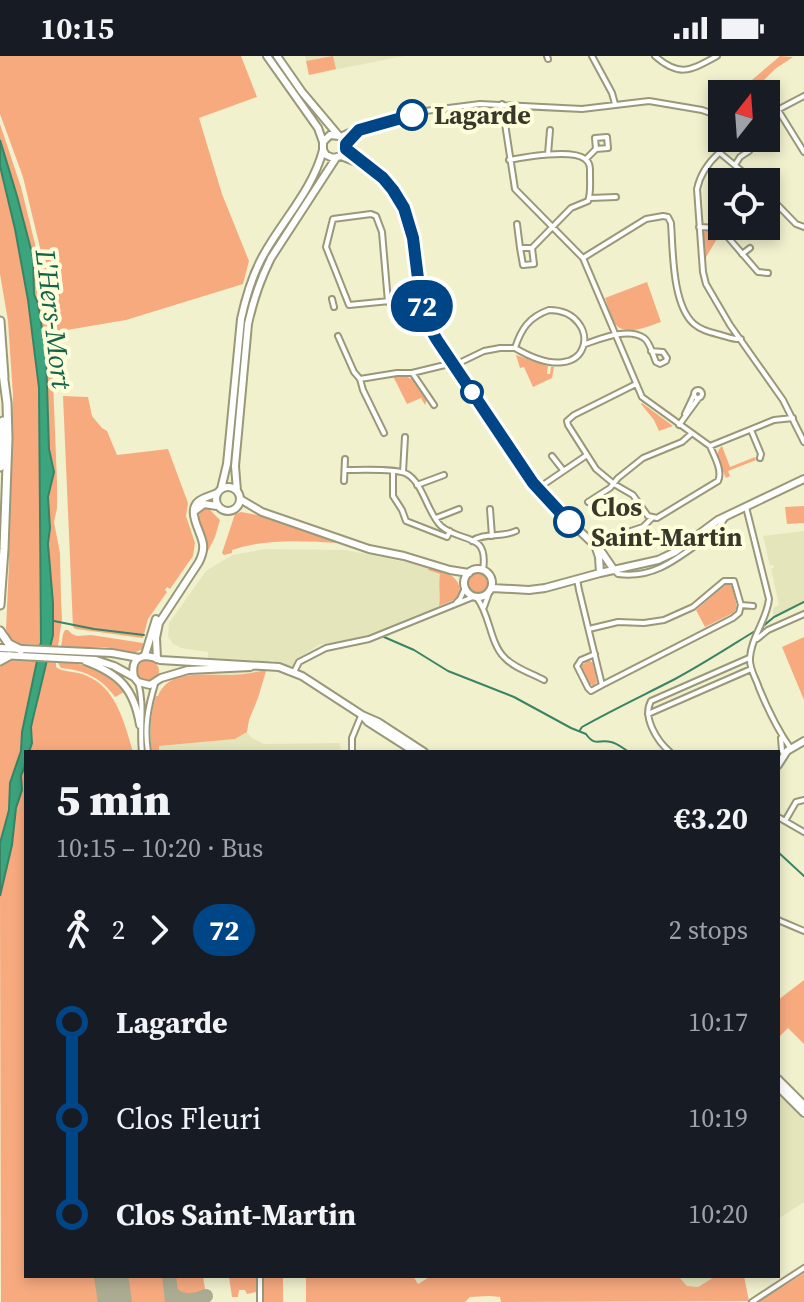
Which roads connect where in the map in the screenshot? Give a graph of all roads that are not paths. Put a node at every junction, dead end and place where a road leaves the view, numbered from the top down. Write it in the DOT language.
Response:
graph roads {
  1 [pos="267,56"];
  2 [pos="277,56"];
  3 [pos="592,56"];
  4 [pos="655,56"];
  5 [pos="713,57"];
  6 [pos="804,96"];
  7 [pos="502,104"];
  8 [pos="615,105"];
  9 [pos="780,109"];
  10 [pos="708,112"];
  11 [pos="780,113"];
  12 [pos="359,130"];
  13 [pos="550,130"];
  14 [pos="339,136"];
  15 [pos="323,146"];
  16 [pos="346,146"];
  17 [pos="803,148"];
  18 [pos="596,149"];
  19 [pos="748,152"];
  20 [pos="719,153"];
  21 [pos="548,154"];
  22 [pos="339,157"];
  23 [pos="586,159"];
  24 [pos="509,160"];
  25 [pos="366,165"];
  26 [pos="735,165"];
  27 [pos="739,168"];
  28 [pos="616,197"];
  29 [pos="590,198"];
  30 [pos="780,207"];
  31 [pos="517,224"];
  32 [pos="553,227"];
  33 [pos="699,227"];
  34 [pos="804,227"];
  35 [pos="520,248"];
  36 [pos="532,248"];
  37 [pos="750,248"];
  38 [pos="742,254"];
  39 [pos="583,258"];
  40 [pos="768,273"];
  41 [pos="420,298"];
  42 [pos="332,299"];
  43 [pos="388,302"];
  44 [pos="334,307"];
  45 [pos="0,321"];
  46 [pos="735,331"];
  47 [pos="614,334"];
  48 [pos="338,336"];
  49 [pos="725,336"];
  50 [pos="741,339"];
  51 [pos="585,344"];
  52 [pos="515,348"];
  53 [pos="651,351"];
  54 [pos="453,364"];
  55 [pos="3,373"];
  56 [pos="412,373"];
  57 [pos="360,379"];
  58 [pos="636,384"];
  59 [pos="696,397"];
  60 [pos="434,405"];
  61 [pos="787,407"];
  62 [pos="793,418"];
  63 [pos="774,420"];
  64 [pos="679,425"];
  65 [pos="751,430"];
  66 [pos="384,433"];
  67 [pos="692,434"];
  68 [pos="405,437"];
  69 [pos="804,442"];
  70 [pos="710,446"];
  71 [pos="587,455"];
  72 [pos="552,456"];
  73 [pos="760,458"];
  74 [pos="345,459"];
  75 [pos="0,467"];
  76 [pos="345,470"];
  77 [pos="393,471"];
  78 [pos="563,471"];
  79 [pos="403,472"];
  80 [pos="444,475"];
  81 [pos="804,479"];
  82 [pos="344,481"];
  83 [pos="614,484"];
  84 [pos="417,485"];
  85 [pos="537,489"];
  86 [pos="219,491"];
  87 [pos="237,491"];
  88 [pos="240,499"];
  89 [pos="588,502"];
  90 [pos="217,506"];
  91 [pos="746,507"];
  92 [pos="251,508"];
  93 [pos="236,509"];
  94 [pos="459,509"];
  95 [pos="490,509"];
  96 [pos="727,516"];
  97 [pos="195,518"];
  98 [pos="436,518"];
  99 [pos="652,518"];
  100 [pos="450,531"];
  101 [pos="516,531"];
  102 [pos="628,532"];
  103 [pos="492,536"];
  104 [pos="472,541"];
  105 [pos="596,548"];
  106 [pos="450,570"];
  107 [pos="483,570"];
  108 [pos="614,570"];
  109 [pos="469,573"];
  110 [pos="600,573"];
  111 [pos="577,579"];
  112 [pos="465,585"];
  113 [pos="491,587"];
  114 [pos="475,597"];
  115 [pos="174,598"];
  116 [pos="0,605"];
  117 [pos="453,605"];
  118 [pos="741,605"];
  119 [pos="753,606"];
  120 [pos="484,607"];
  121 [pos="804,614"];
  122 [pos="589,629"];
  123 [pos="0,631"];
  124 [pos="756,639"];
  125 [pos="0,648"];
  126 [pos="20,653"];
  127 [pos="595,654"];
  128 [pos="0,655"];
  129 [pos="64,655"];
  130 [pos="9,656"];
  131 [pos="142,657"];
  132 [pos="750,658"];
  133 [pos="78,659"];
  134 [pos="0,661"];
  135 [pos="265,665"];
  136 [pos="751,669"];
  137 [pos="294,672"];
  138 [pos="159,673"];
  139 [pos="136,679"];
  140 [pos="544,680"];
  141 [pos="602,685"];
  142 [pos="648,714"];
  143 [pos="362,715"];
  144 [pos="140,725"];
  145 [pos="804,741"];
  146 [pos="145,750"];
  147 [pos="145,750"];
  148 [pos="352,750"];
  149 [pos="412,750"];
  150 [pos="421,750"];
  151 [pos="668,750"];
  152 [pos="788,752"];
  153 [pos="780,762"];
  154 [pos="804,800"];
  155 [pos="780,818"];
  156 [pos="785,821"];
  157 [pos="804,832"];
  158 [pos="780,921"];
  159 [pos="804,931"];
  160 [pos="780,1081"];
  161 [pos="780,1089"];
  162 [pos="804,1105"];
  163 [pos="804,1113"];
  164 [pos="804,1268"];
  165 [pos="260,1278"];
  166 [pos="260,1302"];
  167 [pos="752,1302"];
  1 -- 15 [label="street"];
  2 -- 14 [label="street"];
  3 -- 8 [label="street"];
  4 -- 5 [label="street"];
  6 -- 9 [label="street"];
  7 -- 8 [label="street"];
  7 -- 12 [label="street"];
  7 -- 24 [label="street"];
  8 -- 10 [label="street"];
  11 -- 17 [label="street"];
  12 -- 14 [label="street"];
  12 -- 16 [label="street"];
  13 -- 21 [label="street"];
  14 -- 15 [label="street"];
  14 -- 16 [label="street"];
  15 -- 22 [label="street"];
  15 -- 86 [label="street"];
  16 -- 22 [label="street"];
  16 -- 25 [label="street"];
  18 -- 23 [label="street"];
  19 -- 26 [label="street"];
  20 -- 26 [label="street"];
  20 -- 33 [label="street"];
  21 -- 23 [label="street"];
  21 -- 24 [label="street"];
  22 -- 25 [label="street"];
  22 -- 87 [label="street"];
  23 -- 29 [label="street"];
  24 -- 32 [label="street"];
  25 -- 41 [label="street"];
  26 -- 27 [label="street"];
  28 -- 29 [label="street"];
  29 -- 32 [label="street"];
  30 -- 34 [label="street"];
  31 -- 35 [label="street"];
  32 -- 36 [label="street"];
  32 -- 39 [label="street"];
  33 -- 38 [label="street"];
  33 -- 46 [label="street"];
  35 -- 36 [label="street"];
  35 -- 36 [label="street"];
  37 -- 38 [label="street"];
  38 -- 40 [label="street"];
  39 -- 47 [label="street"];
  39 -- 49 [label="street"];
  41 -- 43 [label="street"];
  41 -- 54 [label="street"];
  42 -- 44 [label="street"];
  43 -- 43 [label="street"];
  45 -- 55 [label="highway"];
  46 -- 49 [label="street"];
  46 -- 50 [label="street"];
  47 -- 51 [label="street"];
  47 -- 53 [label="street"];
  47 -- 58 [label="street"];
  48 -- 57 [label="street"];
  49 -- 50 [label="street"];
  50 -- 61 [label="street"];
  51 -- 52 [label="street"];
  51 -- 52 [label="street"];
  52 -- 54 [label="street"];
  54 -- 56 [label="street"];
  54 -- 85 [label="street"];
  55 -- 75 [label="highway"];
  55 -- 116 [label="highway"];
  56 -- 57 [label="street"];
  56 -- 60 [label="street"];
  57 -- 66 [label="street"];
  58 -- 64 [label="street"];
  58 -- 71 [label="street"];
  59 -- 64 [label="street"];
  61 -- 62 [label="street"];
  61 -- 63 [label="street"];
  62 -- 63 [label="street"];
  62 -- 69 [label="street"];
  63 -- 65 [label="street"];
  64 -- 67 [label="street"];
  65 -- 70 [label="street"];
  65 -- 73 [label="street"];
  67 -- 70 [label="street"];
  67 -- 83 [label="street"];
  68 -- 79 [label="street"];
  70 -- 99 [label="street"];
  71 -- 78 [label="street"];
  71 -- 83 [label="street"];
  72 -- 78 [label="street"];
  74 -- 76 [label="street"];
  76 -- 77 [label="street"];
  76 -- 82 [label="street"];
  77 -- 79 [label="street"];
  77 -- 100 [label="street"];
  78 -- 85 [label="street"];
  79 -- 84 [label="street"];
  80 -- 84 [label="street"];
  81 -- 91 [label="street"];
  83 -- 89 [label="street"];
  83 -- 99 [label="street"];
  84 -- 98 [label="street"];
  85 -- 105 [label="street"];
  86 -- 87 [label="street"];
  86 -- 90 [label="street"];
  86 -- 97 [label="street"];
  87 -- 88 [label="street"];
  88 -- 92 [label="street"];
  88 -- 93 [label="street"];
  90 -- 93 [label="street"];
  90 -- 97 [label="street"];
  91 -- 96 [label="street"];
  91 -- 124 [label="street"];
  92 -- 93 [label="street"];
  92 -- 106 [label="street"];
  94 -- 98 [label="street"];
  95 -- 103 [label="street"];
  96 -- 108 [label="street"];
  96 -- 108 [label="street"];
  97 -- 115 [label="street"];
  98 -- 100 [label="street"];
  99 -- 102 [label="street"];
  100 -- 104 [label="street"];
  101 -- 103 [label="street"];
  103 -- 104 [label="street"];
  104 -- 107 [label="street"];
  105 -- 108 [label="street"];
  105 -- 110 [label="street"];
  106 -- 109 [label="street"];
  106 -- 112 [label="street"];
  107 -- 109 [label="street"];
  107 -- 113 [label="street"];
  108 -- 110 [label="street"];
  109 -- 112 [label="street"];
  110 -- 111 [label="street"];
  111 -- 113 [label="street"];
  111 -- 122 [label="street"];
  112 -- 114 [label="street"];
  112 -- 117 [label="street"];
  113 -- 114 [label="street"];
  113 -- 120 [label="street"];
  114 -- 117 [label="street"];
  114 -- 120 [label="street"];
  115 -- 131 [label="street"];
  115 -- 138 [label="street"];
  117 -- 137 [label="street"];
  118 -- 119 [label="street"];
  118 -- 122 [label="street"];
  118 -- 141 [label="street"];
  120 -- 140 [label="street"];
  121 -- 124 [label="street"];
  122 -- 127 [label="street"];
  123 -- 126 [label="highway"];
  124 -- 132 [label="street"];
  125 -- 126 [label="street"];
  126 -- 129 [label="street"];
  126 -- 130 [label="street"];
  127 -- 141 [label="street"];
  127 -- 141 [label="street"];
  128 -- 130 [label="street"];
  129 -- 131 [label="street"];
  129 -- 133 [label="street"];
  130 -- 134 [label="highway"];
  131 -- 138 [label="street"];
  131 -- 139 [label="street"];
  132 -- 136 [label="street"];
  132 -- 142 [label="street"];
  133 -- 139 [label="street"];
  133 -- 144 [label="street"];
  135 -- 137 [label="street"];
  135 -- 138 [label="street"];
  135 -- 138 [label="street"];
  136 -- 142 [label="street"];
  136 -- 152 [label="street"];
  137 -- 143 [label="street"];
  138 -- 139 [label="street"];
  138 -- 146 [label="street"];
  139 -- 144 [label="street"];
  142 -- 151 [label="street"];
  143 -- 148 [label="street"];
  143 -- 149 [label="street"];
  143 -- 150 [label="street"];
  144 -- 147 [label="street"];
  145 -- 152 [label="street"];
  152 -- 153 [label="street"];
  154 -- 156 [label="street"];
  155 -- 156 [label="street"];
  156 -- 157 [label="street"];
  158 -- 159 [label="street"];
  160 -- 162 [label="street"];
  161 -- 163 [label="street"];
  164 -- 167 [label="street"];
  165 -- 166 [label="street"];
}
